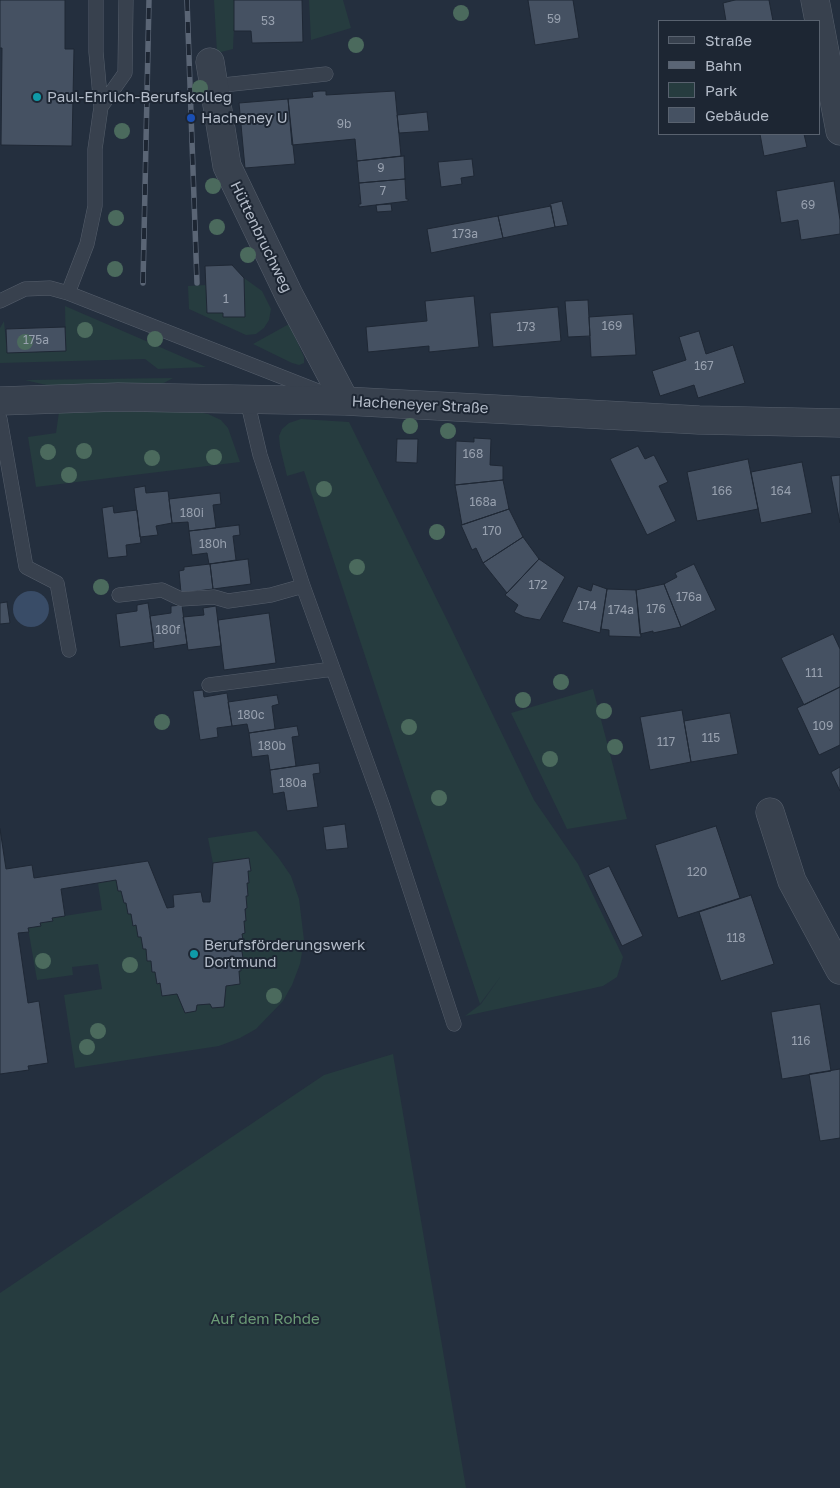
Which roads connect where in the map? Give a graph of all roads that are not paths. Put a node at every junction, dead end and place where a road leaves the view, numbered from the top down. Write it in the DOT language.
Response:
graph roads {
  1 [pos="96,0"];
  2 [pos="126,0"];
  3 [pos="815,0"];
  4 [pos="819,20"];
  5 [pos="820,26"];
  6 [pos="212,74"];
  7 [pos="326,74"];
  8 [pos="101,107"];
  9 [pos="840,131"];
  10 [pos="68,293"];
  11 [pos="0,301"];
  12 [pos="247,400"];
  13 [pos="0,401"];
  14 [pos="345,401"];
  15 [pos="0,419"];
  16 [pos="840,423"];
  17 [pos="303,586"];
  18 [pos="120,595"];
  19 [pos="69,650"];
  20 [pos="333,669"];
  21 [pos="209,685"];
  22 [pos="770,812"];
  23 [pos="840,970"];
  24 [pos="454,1024"];
  1 -- 8 [label="lane"];
  2 -- 8 [label="lane"];
  3 -- 4 [label="street"];
  5 -- 9 [label="street"];
  6 -- 7 [label="lane"];
  6 -- 14 [label="street, Hüttenbruchweg"];
  8 -- 10 [label="lane"];
  10 -- 11 [label="lane"];
  10 -- 14 [label="lane"];
  12 -- 13 [label="street, Hacheneyer Straße"];
  12 -- 14 [label="street, Hacheneyer Straße"];
  12 -- 17 [label="lane"];
  14 -- 16 [label="street, Hacheneyer Straße"];
  15 -- 19 [label="lane"];
  17 -- 18 [label="lane"];
  17 -- 20 [label="lane"];
  20 -- 21 [label="lane"];
  20 -- 24 [label="lane"];
  22 -- 23 [label="street"];
}
